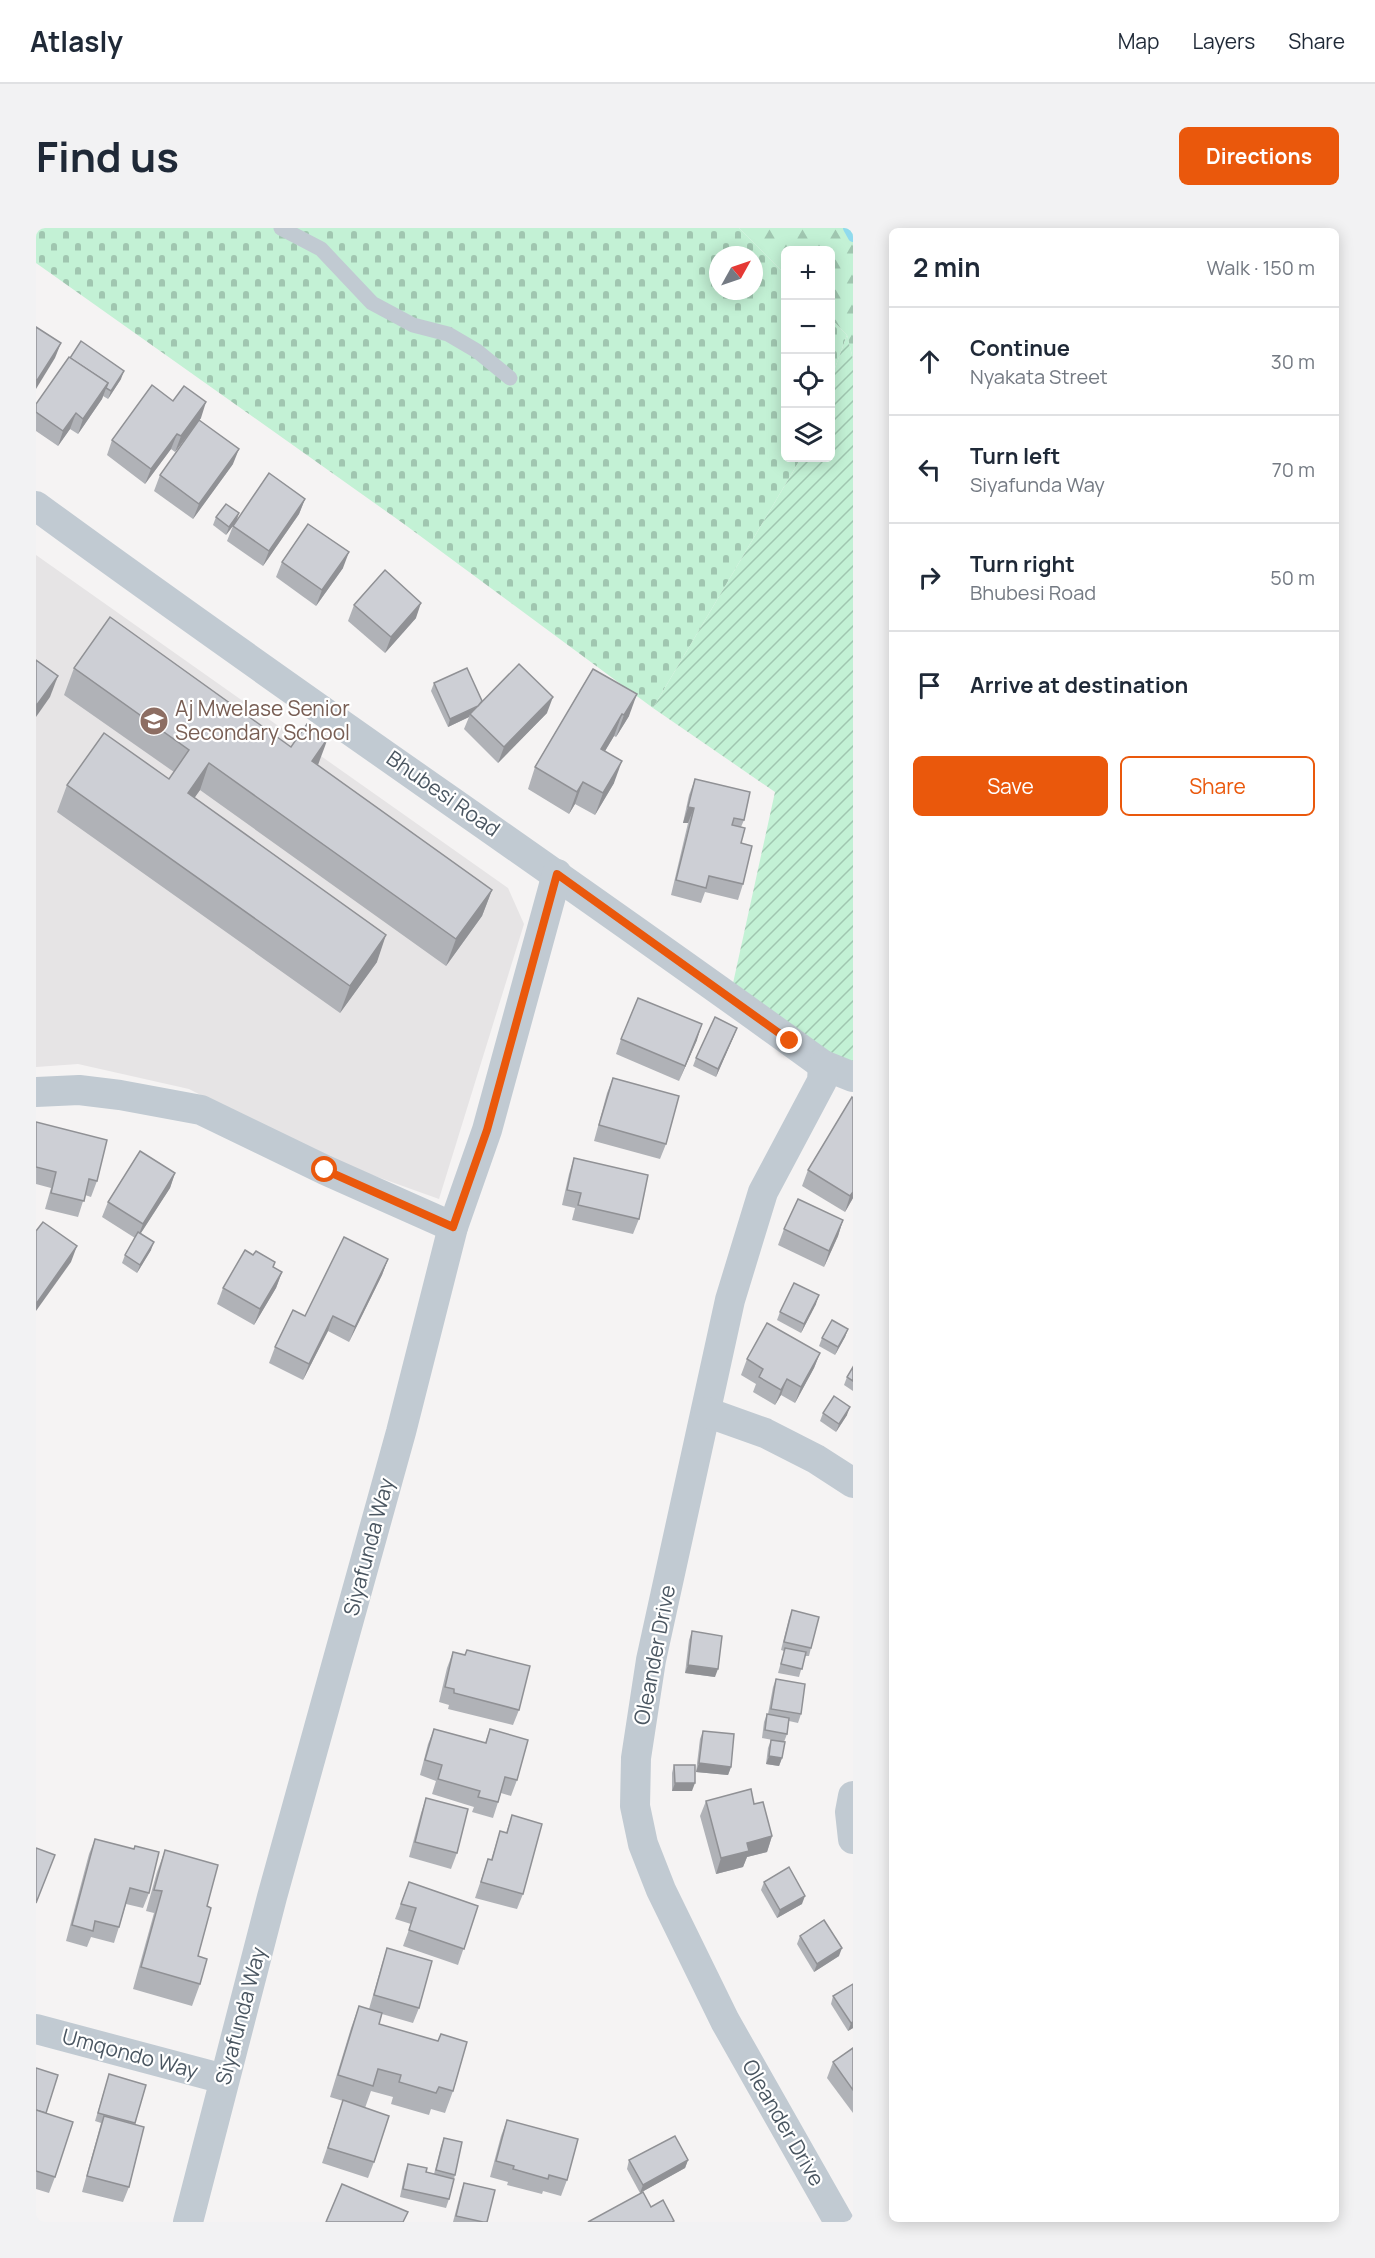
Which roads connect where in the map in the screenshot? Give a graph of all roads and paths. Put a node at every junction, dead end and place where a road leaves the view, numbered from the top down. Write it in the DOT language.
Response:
graph roads {
  1 [pos="281,228"];
  2 [pos="510,378"];
  3 [pos="36,506"];
  4 [pos="557,874"];
  5 [pos="823,1065"];
  6 [pos="853,1077"];
  7 [pos="36,1092"];
  8 [pos="453,1227"];
  9 [pos="706,1412"];
  10 [pos="853,1483"];
  11 [pos="853,1796"];
  12 [pos="853,1839"];
  13 [pos="36,2029"];
  14 [pos="224,2079"];
  15 [pos="188,2222"];
  16 [pos="839,2222"];
  1 -- 2 [label="lane"];
  3 -- 4 [label="street, Bhubesi Road"];
  4 -- 5 [label="street, Bhubesi Road"];
  4 -- 8 [label="street, Siyafunda Way"];
  5 -- 6 [label="street, Bhubesi Road"];
  5 -- 9 [label="street, Oleander Drive"];
  7 -- 8 [label="street"];
  8 -- 14 [label="street, Siyafunda Way"];
  9 -- 10 [label="street"];
  9 -- 16 [label="street, Oleander Drive"];
  11 -- 12 [label="street"];
  13 -- 14 [label="street, Umqondo Way"];
  14 -- 15 [label="street, Siyafunda Way"];
}
